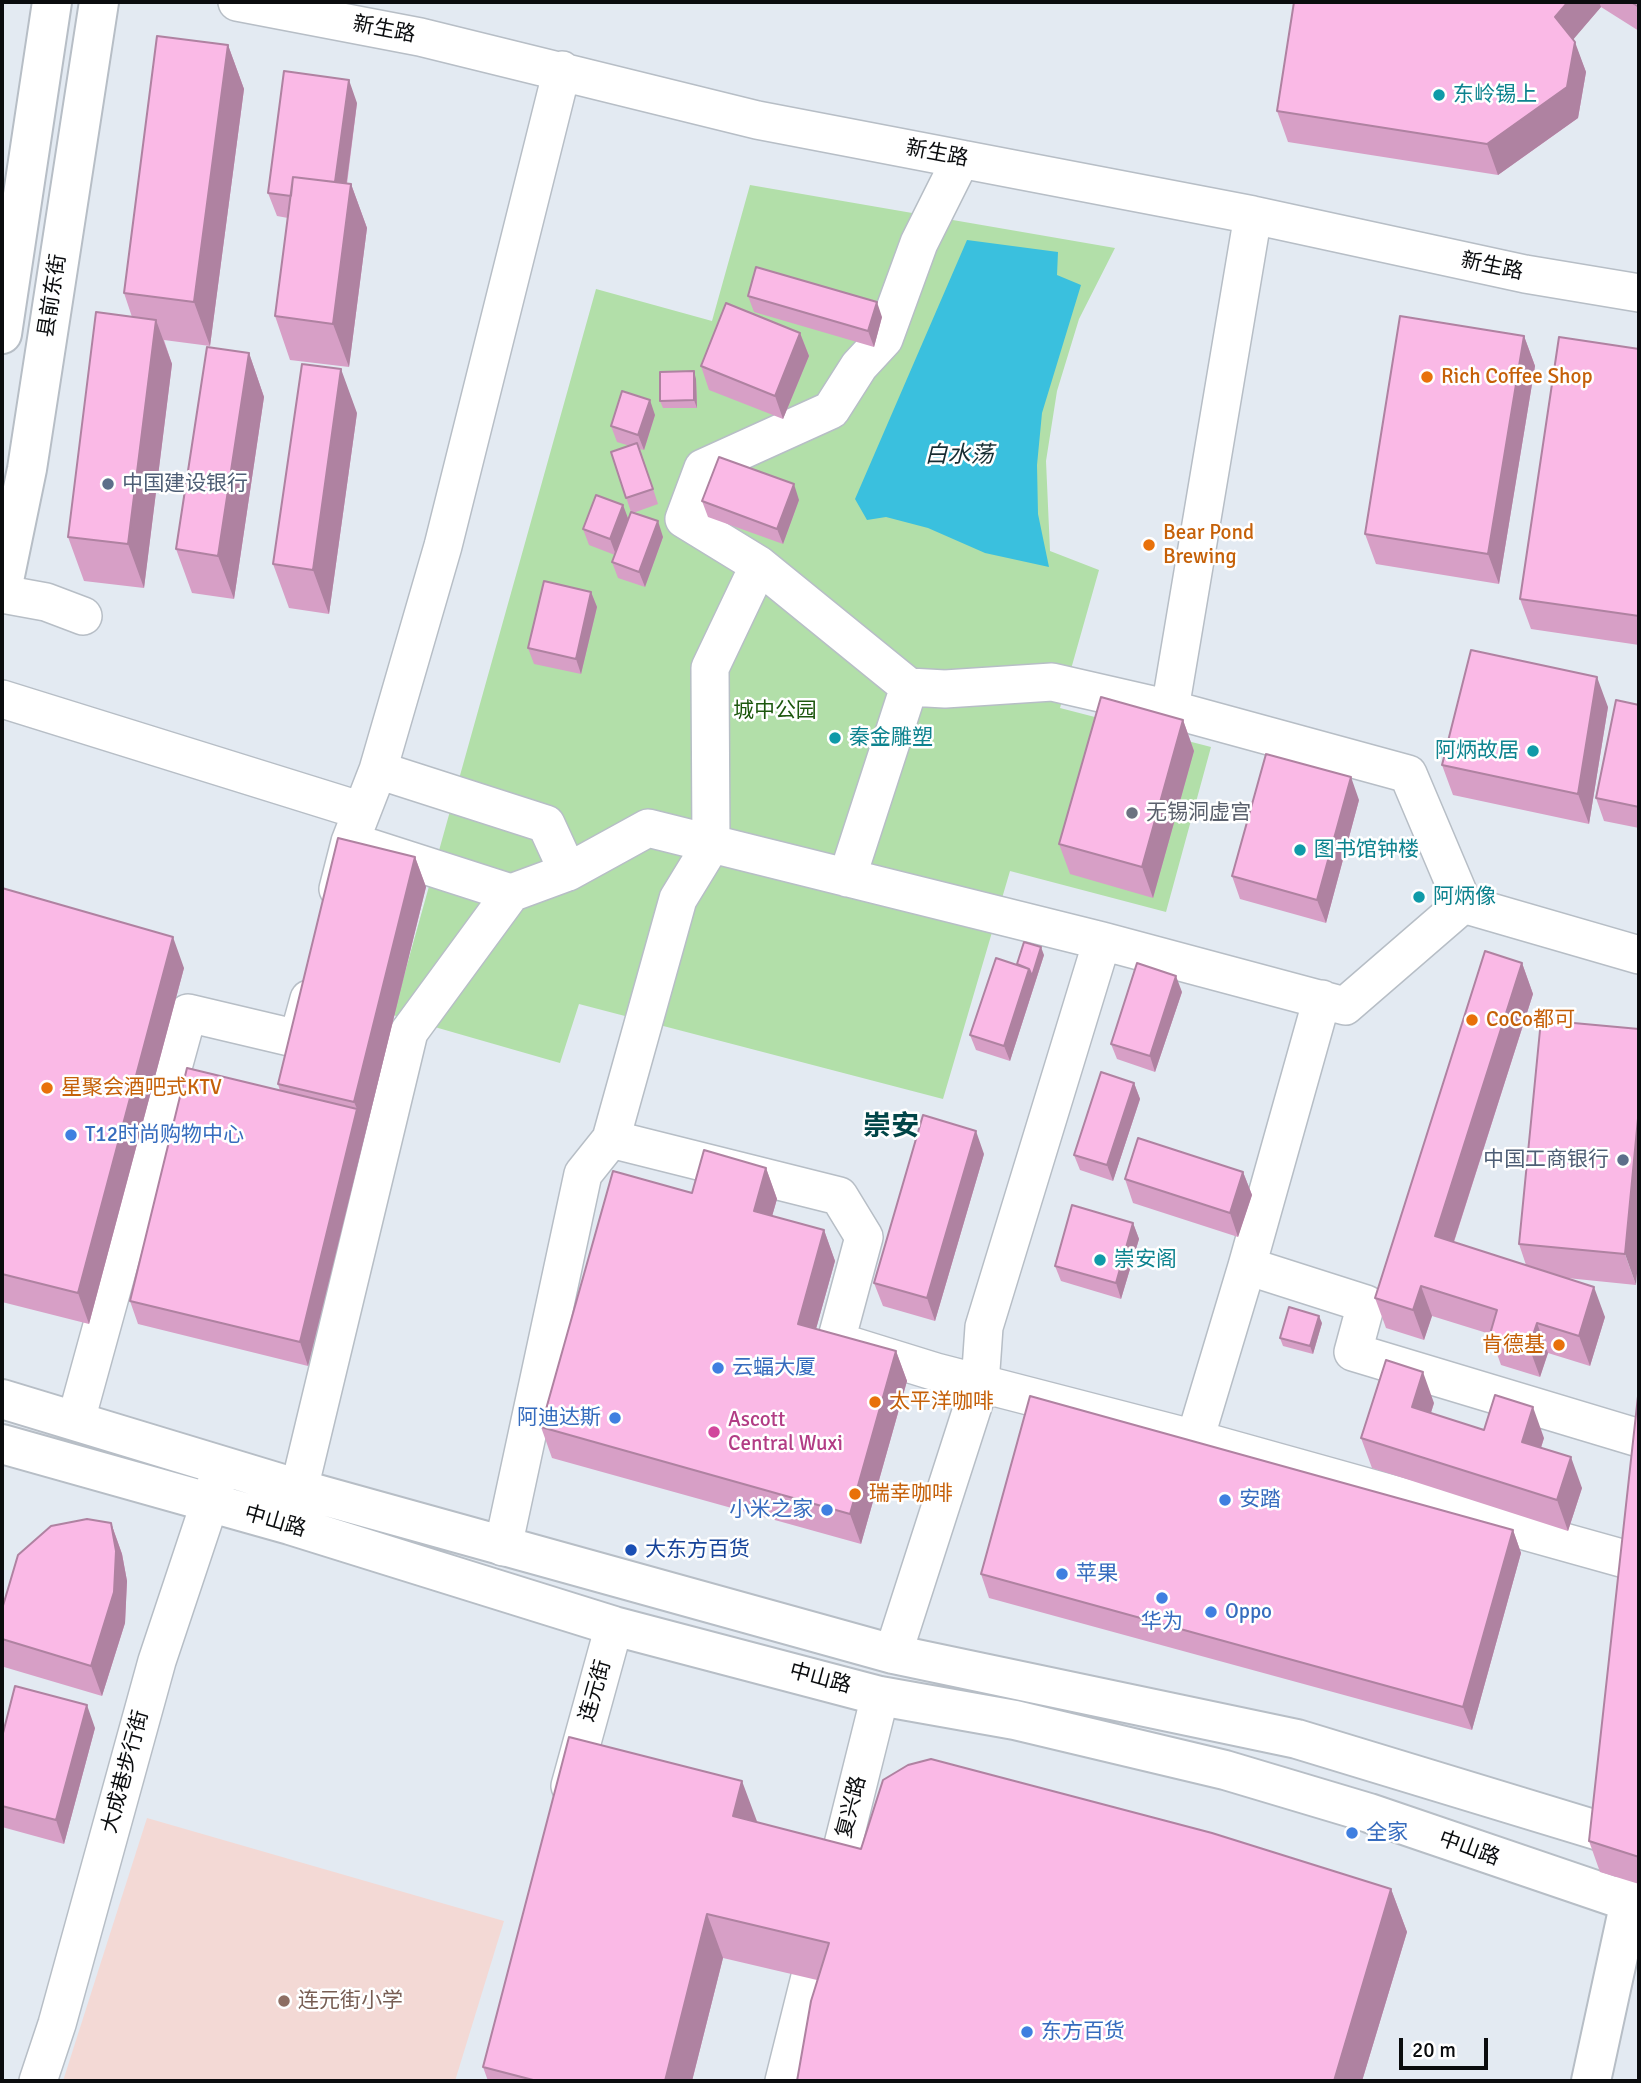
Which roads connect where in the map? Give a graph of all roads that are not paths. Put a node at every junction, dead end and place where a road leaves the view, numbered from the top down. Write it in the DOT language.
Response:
graph roads {
  1 [pos="52,2"];
  2 [pos="99,2"];
  3 [pos="237,2"];
  4 [pos="562,70"];
  5 [pos="961,159"];
  6 [pos="1253,215"];
  7 [pos="11,219"];
  8 [pos="1639,293"];
  9 [pos="2,334"];
  10 [pos="759,565"];
  11 [pos="2,592"];
  12 [pos="83,616"];
  13 [pos="909,687"];
  14 [pos="2,699"];
  15 [pos="1170,709"];
  16 [pos="378,770"];
  17 [pos="356,826"];
  18 [pos="711,845"];
  19 [pos="568,872"];
  20 [pos="847,878"];
  21 [pos="511,893"];
  22 [pos="1463,904"];
  23 [pos="329,921"];
  24 [pos="1102,941"];
  25 [pos="1639,956"];
  26 [pos="319,960"];
  27 [pos="1322,999"];
  28 [pos="611,1139"];
  29 [pos="1247,1266"];
  30 [pos="980,1384"];
  31 [pos="2,1399"];
  32 [pos="76,1420"];
  33 [pos="1639,1438"];
  34 [pos="1195,1439"];
  35 [pos="2,1444"];
  36 [pos="221,1465"];
  37 [pos="299,1489"];
  38 [pos="211,1504"];
  39 [pos="503,1547"];
  40 [pos="1639,1563"];
  41 [pos="614,1626"];
  42 [pos="893,1654"];
  43 [pos="880,1696"];
  44 [pos="562,1813"];
  45 [pos="1639,1843"];
  46 [pos="1639,1859"];
  47 [pos="1634,1904"];
  48 [pos="38,2081"];
  49 [pos="784,2081"];
  50 [pos="1591,2081"];
  1 -- 7 [label="main road"];
  2 -- 11 [label="main road, 县前东街"];
  3 -- 4 [label="street, 新生路"];
  4 -- 5 [label="street, 新生路"];
  4 -- 16 [label="street"];
  5 -- 6 [label="street, 新生路"];
  5 -- 10 [label="street"];
  6 -- 8 [label="street, 新生路"];
  6 -- 15 [label="street"];
  7 -- 9 [label="main road"];
  10 -- 13 [label="street"];
  10 -- 18 [label="street"];
  11 -- 12 [label="street"];
  13 -- 15 [label="street"];
  13 -- 20 [label="street"];
  14 -- 17 [label="street"];
  15 -- 22 [label="street"];
  16 -- 17 [label="street"];
  16 -- 19 [label="street"];
  17 -- 21 [label="street"];
  17 -- 23 [label="street"];
  18 -- 19 [label="street"];
  18 -- 20 [label="street"];
  18 -- 28 [label="street"];
  19 -- 21 [label="street"];
  20 -- 24 [label="street"];
  21 -- 37 [label="street"];
  22 -- 25 [label="street"];
  22 -- 27 [label="street"];
  24 -- 27 [label="street"];
  24 -- 30 [label="street"];
  26 -- 32 [label="street"];
  27 -- 29 [label="street"];
  28 -- 30 [label="street"];
  28 -- 39 [label="street"];
  29 -- 33 [label="street"];
  29 -- 34 [label="street"];
  30 -- 34 [label="street"];
  30 -- 42 [label="street"];
  31 -- 32 [label="main road, 中山路"];
  32 -- 36 [label="main road, 中山路"];
  34 -- 40 [label="street"];
  35 -- 38 [label="main road, 中山路"];
  36 -- 37 [label="main road, 中山路"];
  36 -- 38 [label="street, 大成巷步行街"];
  37 -- 39 [label="main road, 中山路"];
  38 -- 41 [label="main road, 中山路"];
  38 -- 48 [label="street, 大成巷步行街"];
  39 -- 42 [label="main road, 中山路"];
  41 -- 43 [label="main road, 中山路"];
  41 -- 44 [label="street, 连元街"];
  42 -- 45 [label="main road, 中山路"];
  43 -- 47 [label="main road, 中山路"];
  43 -- 49 [label="street, 复兴路"];
  46 -- 47 [label="main road"];
  47 -- 50 [label="main road"];
}
